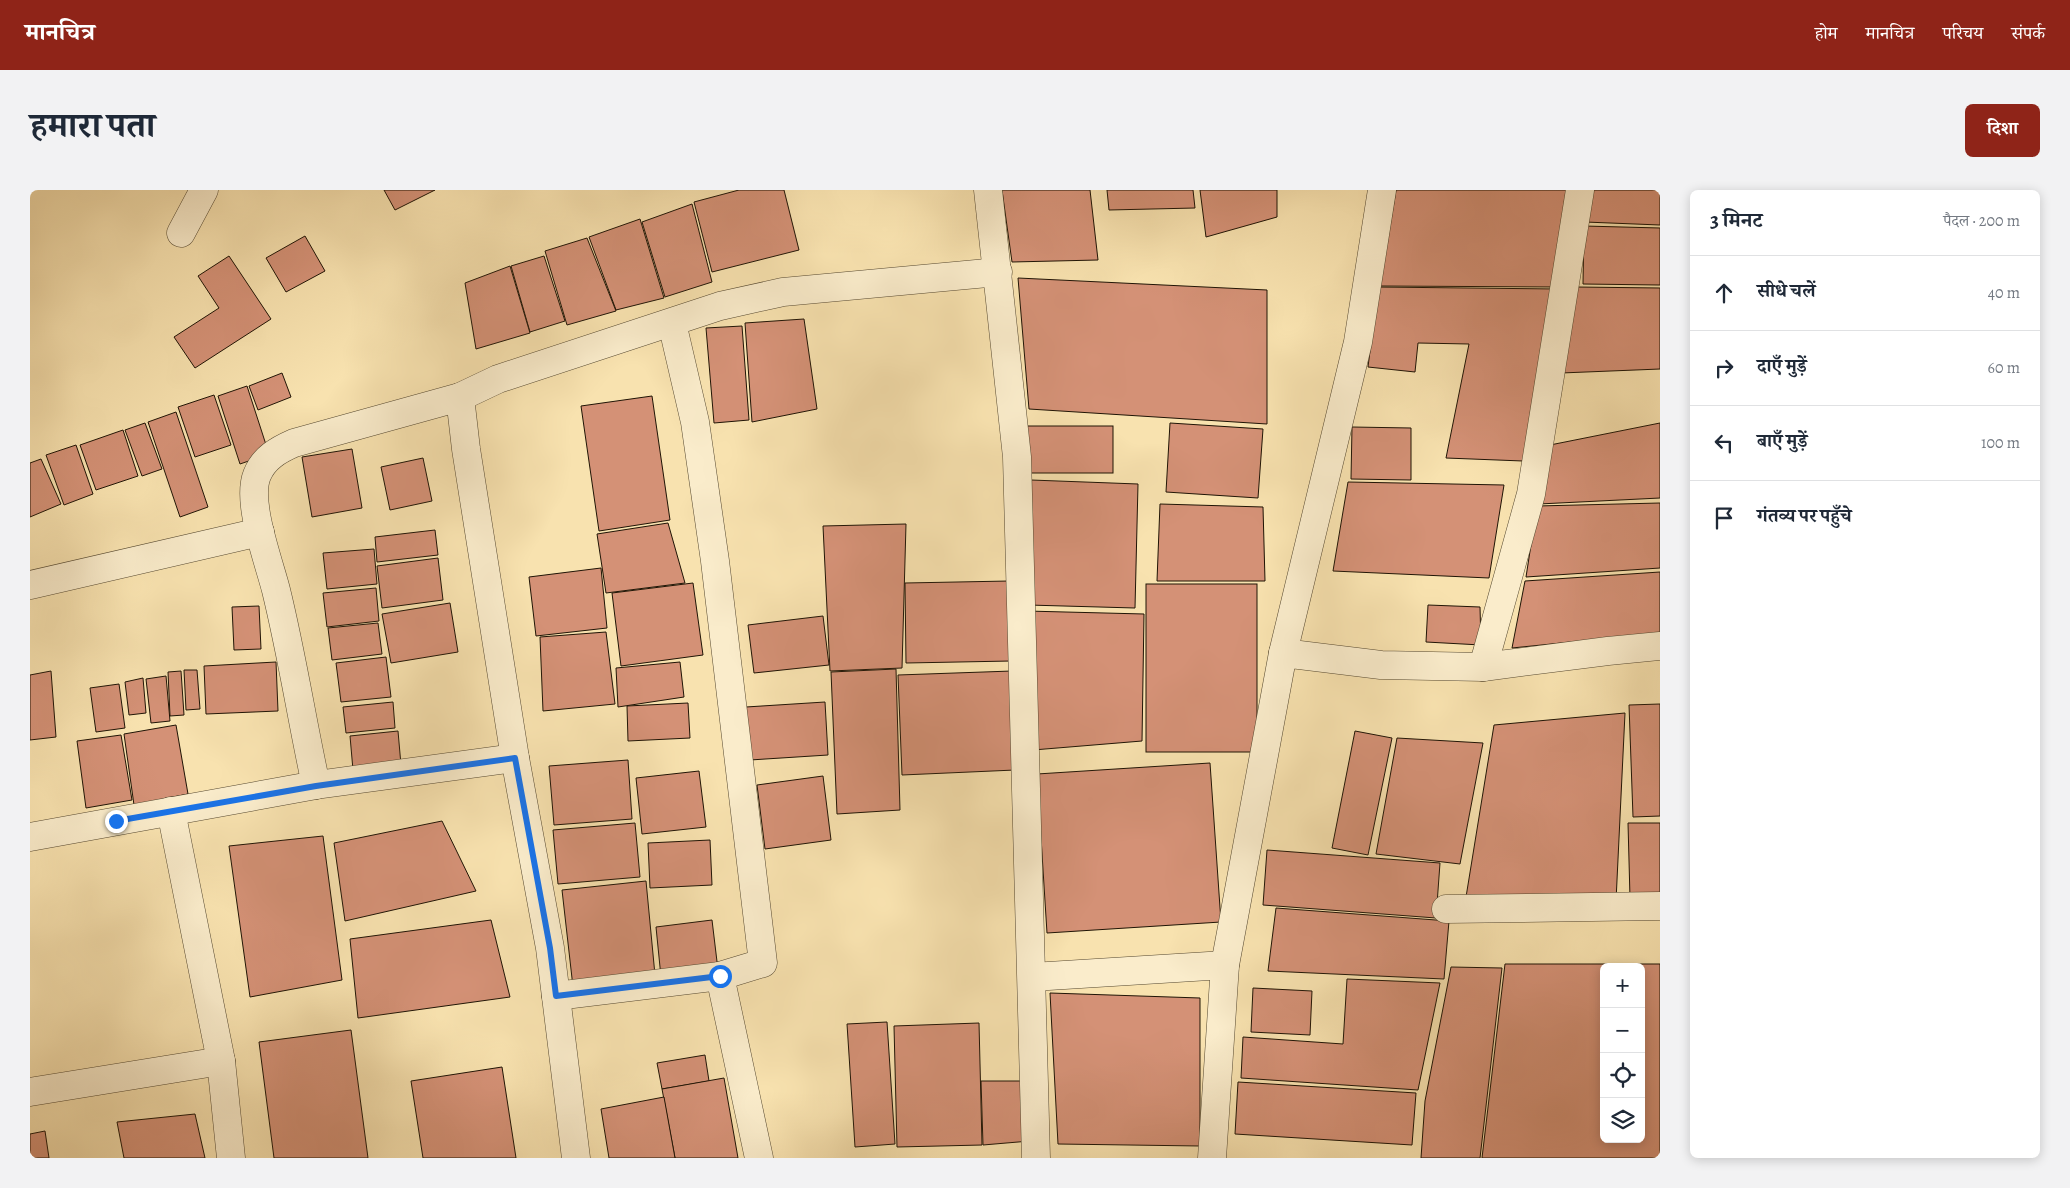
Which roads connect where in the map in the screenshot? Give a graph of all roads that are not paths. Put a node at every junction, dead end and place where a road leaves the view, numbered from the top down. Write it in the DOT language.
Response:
graph roads {
  1 [pos="204,190"];
  2 [pos="988,190"];
  3 [pos="1382,190"];
  4 [pos="1580,190"];
  5 [pos="182,233"];
  6 [pos="998,272"];
  7 [pos="672,323"];
  8 [pos="460,397"];
  9 [pos="260,532"];
  10 [pos="30,586"];
  11 [pos="1660,646"];
  12 [pos="1283,653"];
  13 [pos="1483,668"];
  14 [pos="515,758"];
  15 [pos="316,786"];
  16 [pos="171,811"];
  17 [pos="30,837"];
  18 [pos="1660,906"];
  19 [pos="1446,909"];
  20 [pos="1225,965"];
  21 [pos="720,976"];
  22 [pos="1032,977"];
  23 [pos="556,996"];
  24 [pos="221,1061"];
  25 [pos="30,1092"];
  26 [pos="231,1158"];
  27 [pos="576,1158"];
  28 [pos="759,1158"];
  29 [pos="1036,1158"];
  30 [pos="1212,1158"];
  1 -- 5 [label="street"];
  2 -- 6 [label="street"];
  3 -- 12 [label="street"];
  4 -- 13 [label="street"];
  6 -- 7 [label="street"];
  6 -- 22 [label="street"];
  7 -- 8 [label="street"];
  7 -- 21 [label="street"];
  8 -- 9 [label="street"];
  8 -- 14 [label="street"];
  9 -- 10 [label="street"];
  9 -- 15 [label="street"];
  11 -- 13 [label="street"];
  12 -- 13 [label="street"];
  12 -- 20 [label="street"];
  14 -- 15 [label="street"];
  14 -- 23 [label="street"];
  15 -- 16 [label="street"];
  16 -- 17 [label="street"];
  16 -- 24 [label="street"];
  18 -- 19 [label="street"];
  20 -- 22 [label="street"];
  20 -- 30 [label="street"];
  21 -- 23 [label="street"];
  21 -- 28 [label="street"];
  22 -- 29 [label="street"];
  23 -- 27 [label="street"];
  24 -- 25 [label="street"];
  24 -- 26 [label="street"];
}
